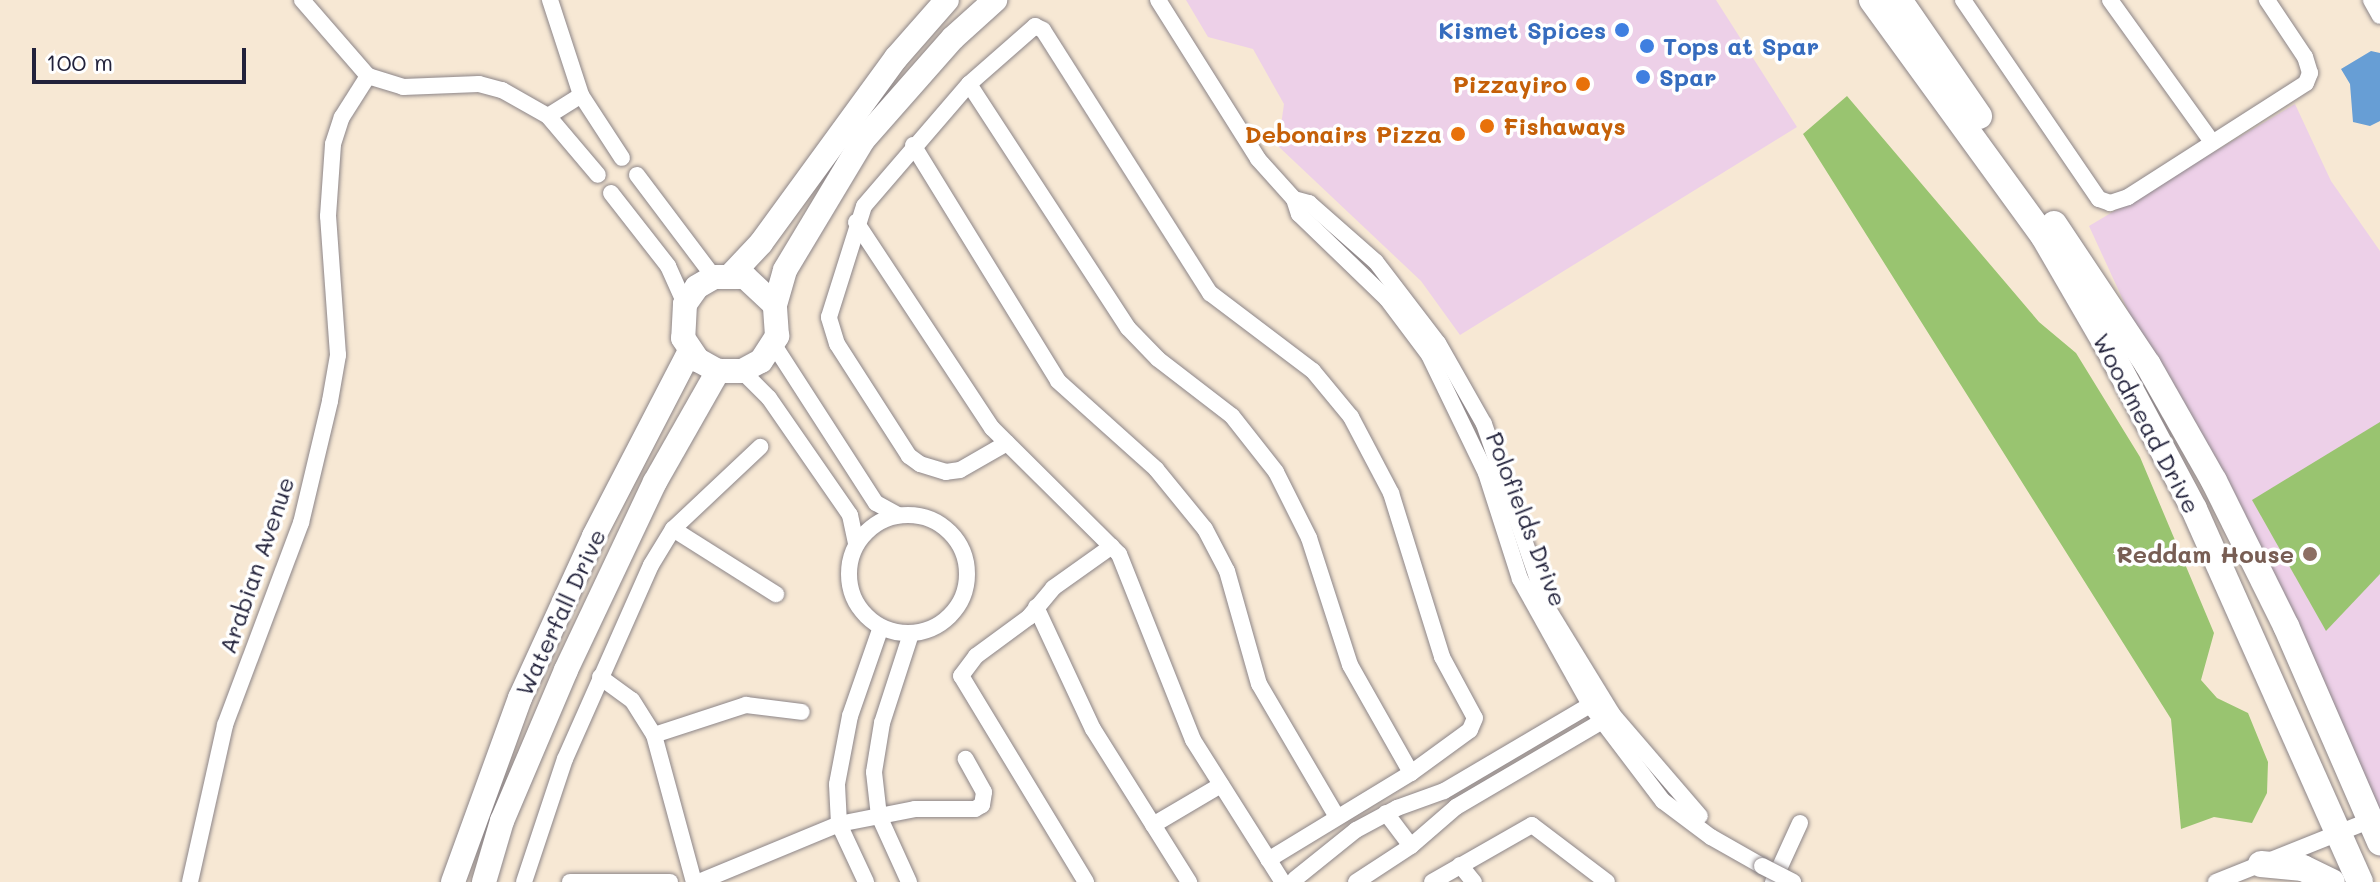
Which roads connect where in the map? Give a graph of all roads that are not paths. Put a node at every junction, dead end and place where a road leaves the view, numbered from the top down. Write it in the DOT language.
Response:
graph roads {
  1 [pos="302,0"];
  2 [pos="550,0"];
  3 [pos="947,0"];
  4 [pos="975,0"];
  5 [pos="995,0"];
  6 [pos="1158,0"];
  7 [pos="1872,0"];
  8 [pos="1899,0"];
  9 [pos="1963,0"];
  10 [pos="2110,0"];
  11 [pos="2267,0"];
  12 [pos="2371,0"];
  13 [pos="2380,16"];
  14 [pos="953,38"];
  15 [pos="368,76"];
  16 [pos="969,84"];
  17 [pos="581,95"];
  18 [pos="548,116"];
  19 [pos="2212,142"];
  20 [pos="913,145"];
  21 [pos="622,158"];
  22 [pos="598,175"];
  23 [pos="637,175"];
  24 [pos="611,193"];
  25 [pos="657,202"];
  26 [pos="634,219"];
  27 [pos="856,222"];
  28 [pos="723,276"];
  29 [pos="685,304"];
  30 [pos="775,305"];
  31 [pos="774,345"];
  32 [pos="690,351"];
  33 [pos="730,371"];
  34 [pos="1007,443"];
  35 [pos="760,447"];
  36 [pos="898,515"];
  37 [pos="673,529"];
  38 [pos="856,544"];
  39 [pos="1112,546"];
  40 [pos="776,594"];
  41 [pos="1036,607"];
  42 [pos="881,627"];
  43 [pos="911,634"];
  44 [pos="600,677"];
  45 [pos="1596,702"];
  46 [pos="802,712"];
  47 [pos="1607,718"];
  48 [pos="654,735"];
  49 [pos="966,759"];
  50 [pos="1411,773"];
  51 [pos="1221,785"];
  52 [pos="1444,791"];
  53 [pos="1456,807"];
  54 [pos="1386,813"];
  55 [pos="879,816"];
  56 [pos="1337,817"];
  57 [pos="1800,823"];
  58 [pos="839,824"];
  59 [pos="1153,825"];
  60 [pos="2376,831"];
  61 [pos="2339,833"];
  62 [pos="1411,846"];
  63 [pos="1268,860"];
  64 [pos="2261,864"];
  65 [pos="1460,865"];
  66 [pos="1290,881"];
  67 [pos="190,882"];
  68 [pos="453,882"];
  69 [pos="484,882"];
  70 [pos="524,882"];
  71 [pos="570,882"];
  72 [pos="670,882"];
  73 [pos="696,882"];
  74 [pos="866,882"];
  75 [pos="909,882"];
  76 [pos="1086,882"];
  77 [pos="1189,882"];
  78 [pos="1356,882"];
  79 [pos="1432,882"];
  80 [pos="1474,882"];
  81 [pos="1607,882"];
  82 [pos="1773,882"];
  83 [pos="1793,882"];
  84 [pos="2216,882"];
  85 [pos="2332,882"];
  86 [pos="2360,882"];
  1 -- 15 [label="street"];
  2 -- 17 [label="street"];
  3 -- 28 [label="main road"];
  4 -- 14 [label="main road"];
  5 -- 14 [label="main road"];
  6 -- 45 [label="street, Polofields Drive"];
  7 -- 61 [label="main road, Woodmead Drive"];
  8 -- 60 [label="main road, Woodmead Drive"];
  9 -- 19 [label="street"];
  10 -- 19 [label="street"];
  11 -- 19 [label="street"];
  12 -- 13 [label="street"];
  14 -- 30 [label="main road"];
  15 -- 18 [label="street"];
  15 -- 67 [label="street, Arabian Avenue"];
  16 -- 20 [label="street"];
  16 -- 50 [label="street"];
  16 -- 50 [label="street"];
  17 -- 18 [label="street"];
  17 -- 21 [label="street"];
  18 -- 22 [label="street"];
  20 -- 27 [label="street"];
  20 -- 56 [label="street"];
  23 -- 25 [label="street"];
  24 -- 26 [label="street"];
  25 -- 26 [label="street"];
  25 -- 28 [label="street"];
  26 -- 29 [label="street"];
  27 -- 34 [label="street"];
  27 -- 34 [label="street"];
  28 -- 29 [label="main road"];
  28 -- 30 [label="main road"];
  29 -- 32 [label="main road"];
  30 -- 31 [label="main road"];
  31 -- 33 [label="main road"];
  31 -- 36 [label="street"];
  32 -- 33 [label="main road"];
  32 -- 68 [label="main road, Waterfall Drive"];
  33 -- 38 [label="street"];
  33 -- 69 [label="main road, Waterfall Drive"];
  34 -- 39 [label="street"];
  35 -- 37 [label="street"];
  36 -- 38 [label="street"];
  36 -- 43 [label="street"];
  37 -- 40 [label="street"];
  37 -- 44 [label="street"];
  38 -- 42 [label="street"];
  39 -- 41 [label="street"];
  39 -- 51 [label="street"];
  41 -- 59 [label="street"];
  41 -- 76 [label="street"];
  42 -- 43 [label="street"];
  42 -- 58 [label="street"];
  43 -- 55 [label="street"];
  44 -- 48 [label="street"];
  44 -- 70 [label="street"];
  45 -- 47 [label="street, Polofields Drive"];
  45 -- 52 [label="street"];
  46 -- 48 [label="street"];
  47 -- 53 [label="street"];
  47 -- 83 [label="street, Polofields Drive, bridge"];
  48 -- 73 [label="street"];
  49 -- 55 [label="street"];
  50 -- 56 [label="street"];
  51 -- 59 [label="street"];
  51 -- 63 [label="street"];
  52 -- 53 [label="street"];
  52 -- 54 [label="street"];
  53 -- 62 [label="street"];
  54 -- 62 [label="street"];
  54 -- 66 [label="street"];
  55 -- 58 [label="street"];
  55 -- 75 [label="street"];
  56 -- 63 [label="street"];
  57 -- 82 [label="street"];
  58 -- 73 [label="street"];
  58 -- 74 [label="street"];
  59 -- 77 [label="street"];
  60 -- 61 [label="street"];
  61 -- 64 [label="street"];
  61 -- 86 [label="main road, Woodmead Drive"];
  62 -- 78 [label="street"];
  63 -- 66 [label="street"];
  64 -- 84 [label="street"];
  64 -- 85 [label="main road"];
  65 -- 79 [label="street"];
  65 -- 80 [label="street"];
  65 -- 81 [label="street"];
  71 -- 72 [label="street"];
}
